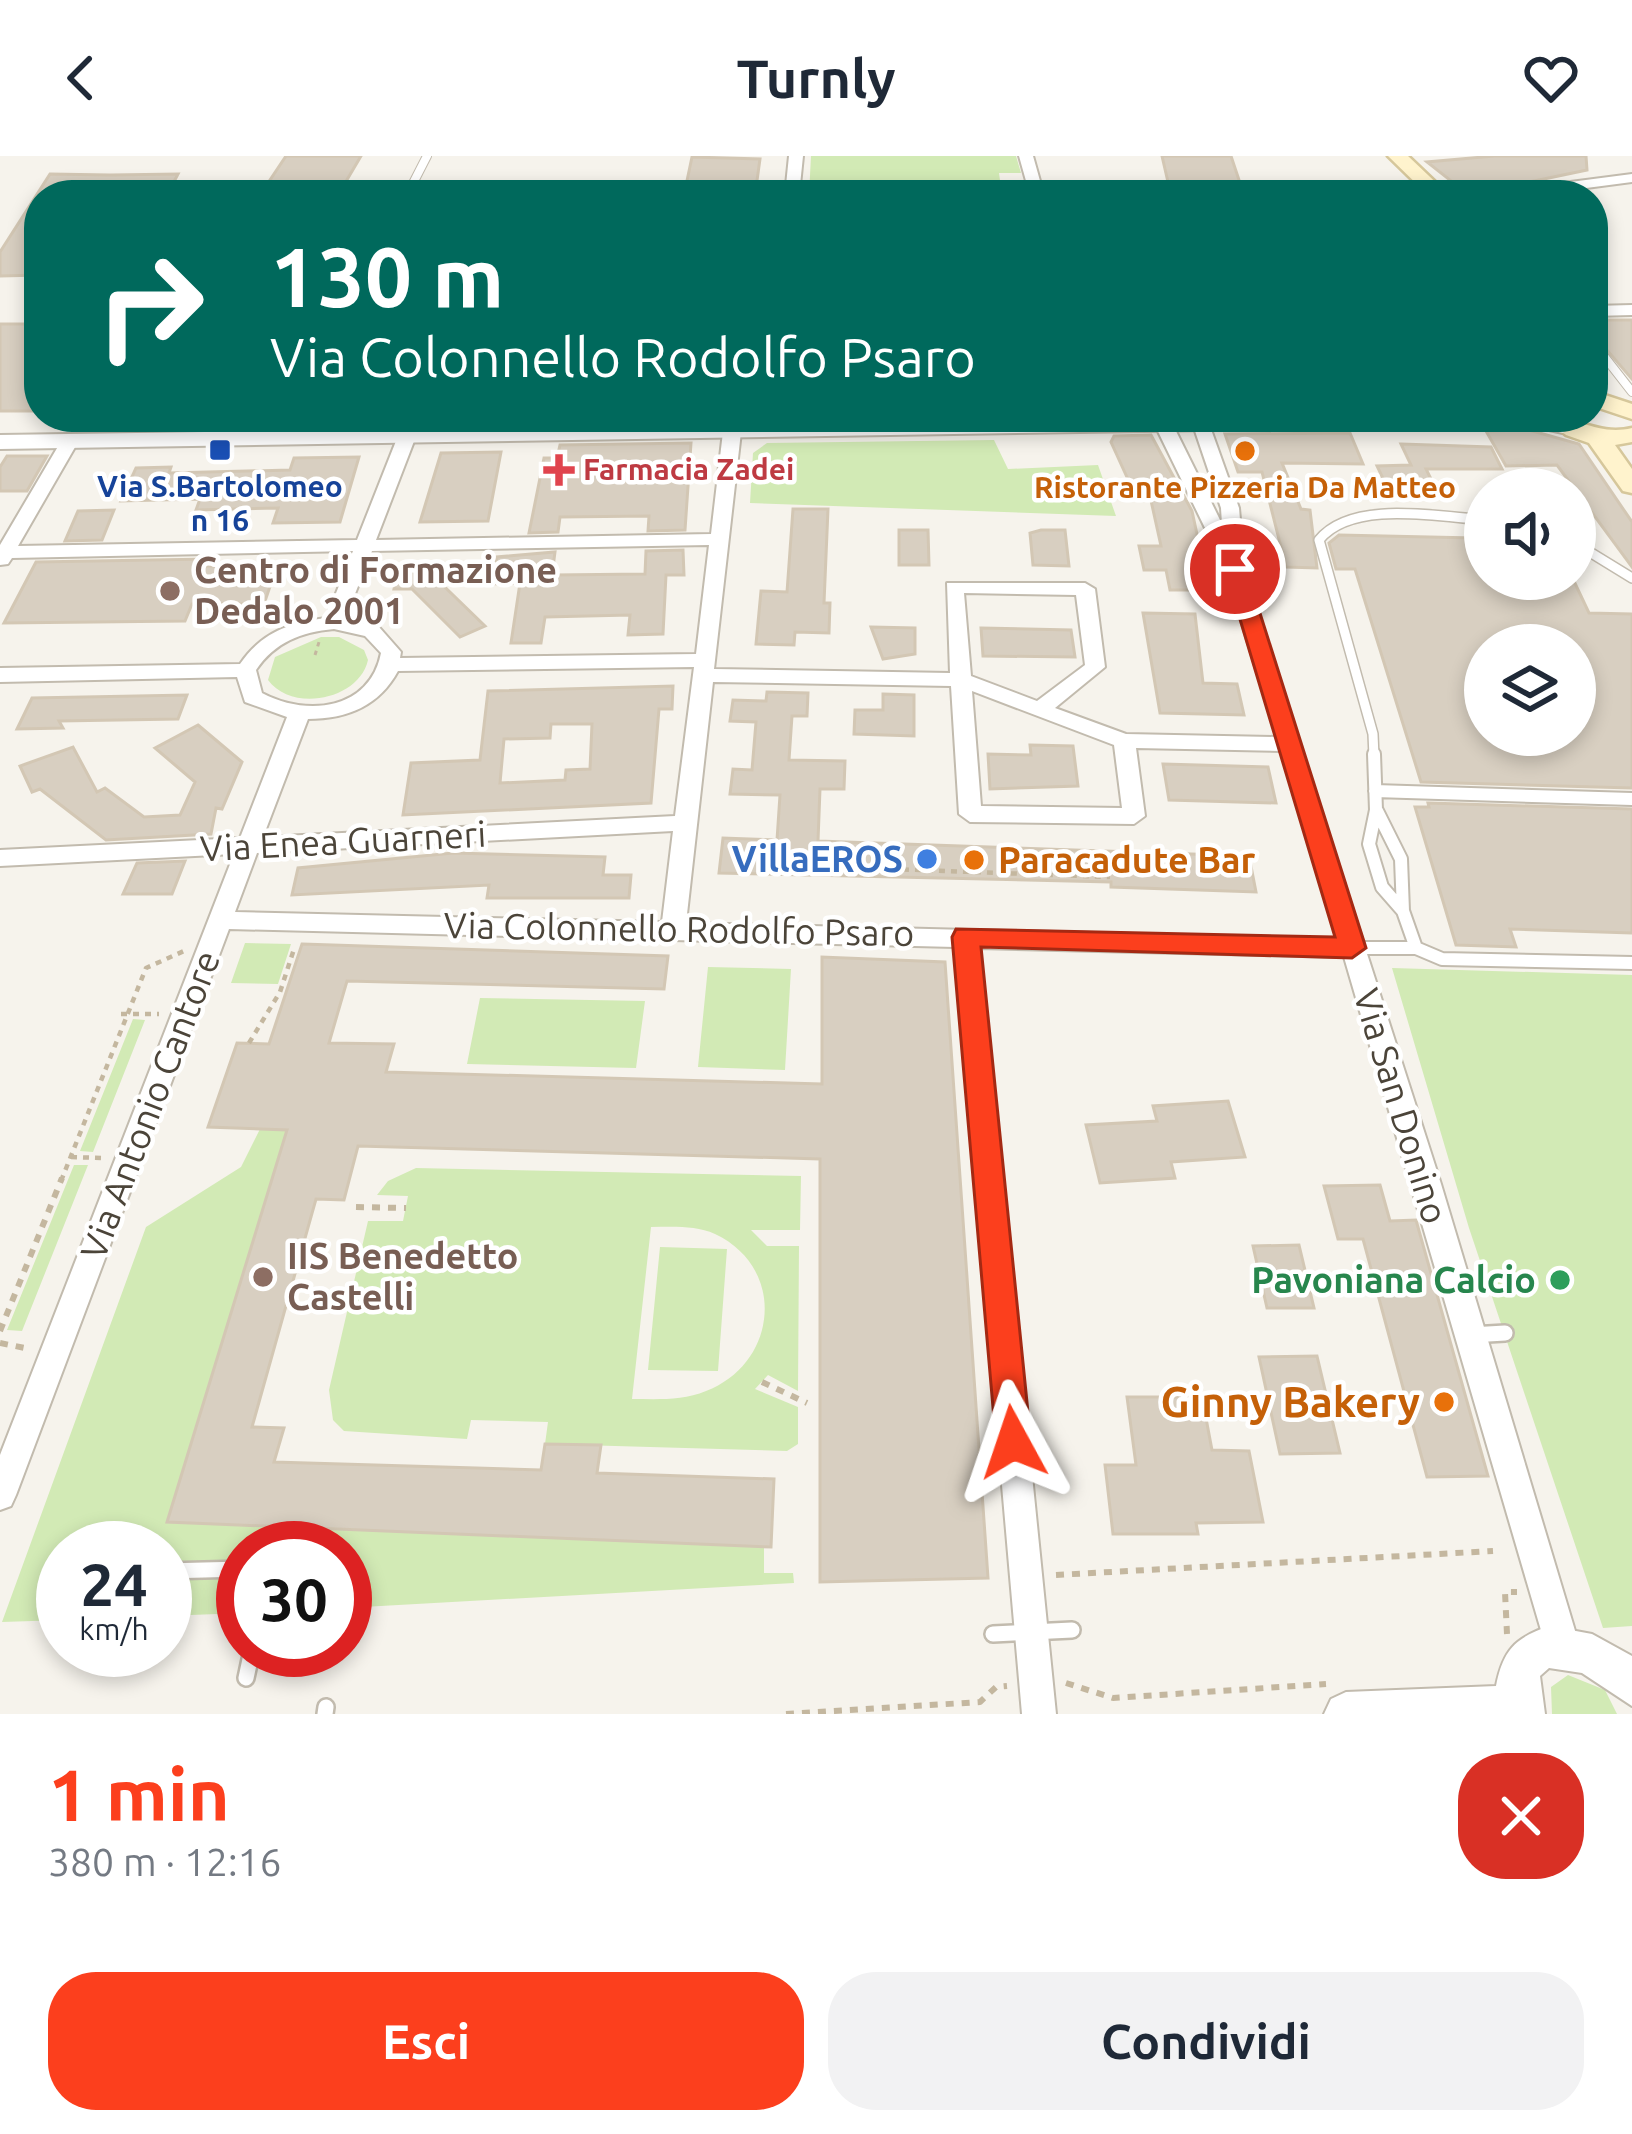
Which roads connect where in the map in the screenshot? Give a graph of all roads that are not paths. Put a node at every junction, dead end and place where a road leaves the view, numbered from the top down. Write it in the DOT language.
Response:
graph roads {
  1 [pos="1399,156"];
  2 [pos="1375,157"];
  3 [pos="1399,180"];
  4 [pos="1424,180"];
  5 [pos="1608,368"];
  6 [pos="1630,405"];
  7 [pos="461,432"];
  8 [pos="732,432"];
  9 [pos="1167,432"];
  10 [pos="1204,432"];
  11 [pos="1584,432"];
  12 [pos="407,436"];
  13 [pos="1597,438"];
  14 [pos="1630,440"];
  15 [pos="0,442"];
  16 [pos="69,442"];
  17 [pos="1632,486"];
  18 [pos="1464,520"];
  19 [pos="719,538"];
  20 [pos="362,547"];
  21 [pos="1596,556"];
  22 [pos="3,557"];
  23 [pos="1235,569"];
  24 [pos="1632,578"];
  25 [pos="334,623"];
  26 [pos="391,665"];
  27 [pos="704,667"];
  28 [pos="246,670"];
  29 [pos="0,675"];
  30 [pos="961,680"];
  31 [pos="1038,710"];
  32 [pos="299,714"];
  33 [pos="1124,741"];
  34 [pos="1290,745"];
  35 [pos="1375,791"];
  36 [pos="1632,799"];
  37 [pos="1376,810"];
  38 [pos="686,823"];
  39 [pos="250,846"];
  40 [pos="0,858"];
  41 [pos="1403,911"];
  42 [pos="221,920"];
  43 [pos="674,929"];
  44 [pos="966,937"];
  45 [pos="1352,948"];
  46 [pos="1416,948"];
  47 [pos="1632,963"];
  48 [pos="1505,1333"];
  49 [pos="1470,1335"];
  50 [pos="3,1478"];
  51 [pos="1072,1630"];
  52 [pos="1031,1632"];
  53 [pos="993,1634"];
  54 [pos="1562,1644"];
  55 [pos="1632,1685"];
  56 [pos="1344,1698"];
  57 [pos="1522,1710"];
  58 [pos="1039,1714"];
  1 -- 4 [label="main road"];
  2 -- 3 [label="main road"];
  5 -- 6 [label="lane"];
  7 -- 12 [label="street"];
  8 -- 19 [label="street"];
  9 -- 23 [label="street, Via San Donino"];
  10 -- 23 [label="street, Via San Donino"];
  11 -- 13 [label="main road"];
  12 -- 16 [label="street"];
  12 -- 20 [label="street"];
  13 -- 14 [label="main road"];
  13 -- 17 [label="main road"];
  15 -- 16 [label="street"];
  16 -- 22 [label="street"];
  18 -- 35 [label="lane"];
  19 -- 20 [label="street"];
  19 -- 27 [label="street"];
  20 -- 22 [label="street"];
  20 -- 25 [label="street"];
  21 -- 24 [label="lane"];
  23 -- 34 [label="street, Via San Donino"];
  25 -- 26 [label="street"];
  25 -- 28 [label="street"];
  26 -- 27 [label="street"];
  26 -- 32 [label="street"];
  27 -- 30 [label="street"];
  27 -- 38 [label="street"];
  28 -- 29 [label="street"];
  28 -- 32 [label="street"];
  30 -- 31 [label="street"];
  30 -- 31 [label="street"];
  30 -- 33 [label="street"];
  31 -- 33 [label="street"];
  32 -- 39 [label="street, Via Antonio Cantore"];
  33 -- 34 [label="street"];
  34 -- 45 [label="street, Via San Donino"];
  35 -- 36 [label="lane"];
  35 -- 37 [label="lane"];
  37 -- 41 [label="lane"];
  37 -- 41 [label="lane"];
  38 -- 39 [label="street, Via Enea Guarneri"];
  38 -- 43 [label="street"];
  39 -- 40 [label="street, Via Enea Guarneri"];
  39 -- 42 [label="street, Via Antonio Cantore"];
  41 -- 46 [label="lane"];
  42 -- 43 [label="street, Via Colonnello Rodolfo Psaro"];
  42 -- 50 [label="street, Via Antonio Cantore"];
  43 -- 44 [label="street, Via Colonnello Rodolfo Psaro"];
  44 -- 45 [label="street, Via Colonnello Rodolfo Psaro"];
  44 -- 52 [label="street"];
  45 -- 46 [label="lane"];
  45 -- 49 [label="street, Via San Donino"];
  46 -- 47 [label="lane"];
  48 -- 49 [label="lane"];
  49 -- 54 [label="street, Via San Donino"];
  51 -- 52 [label="lane"];
  52 -- 53 [label="lane"];
  52 -- 58 [label="street"];
  54 -- 55 [label="street"];
  54 -- 57 [label="street"];
  56 -- 57 [label="street"];
}
